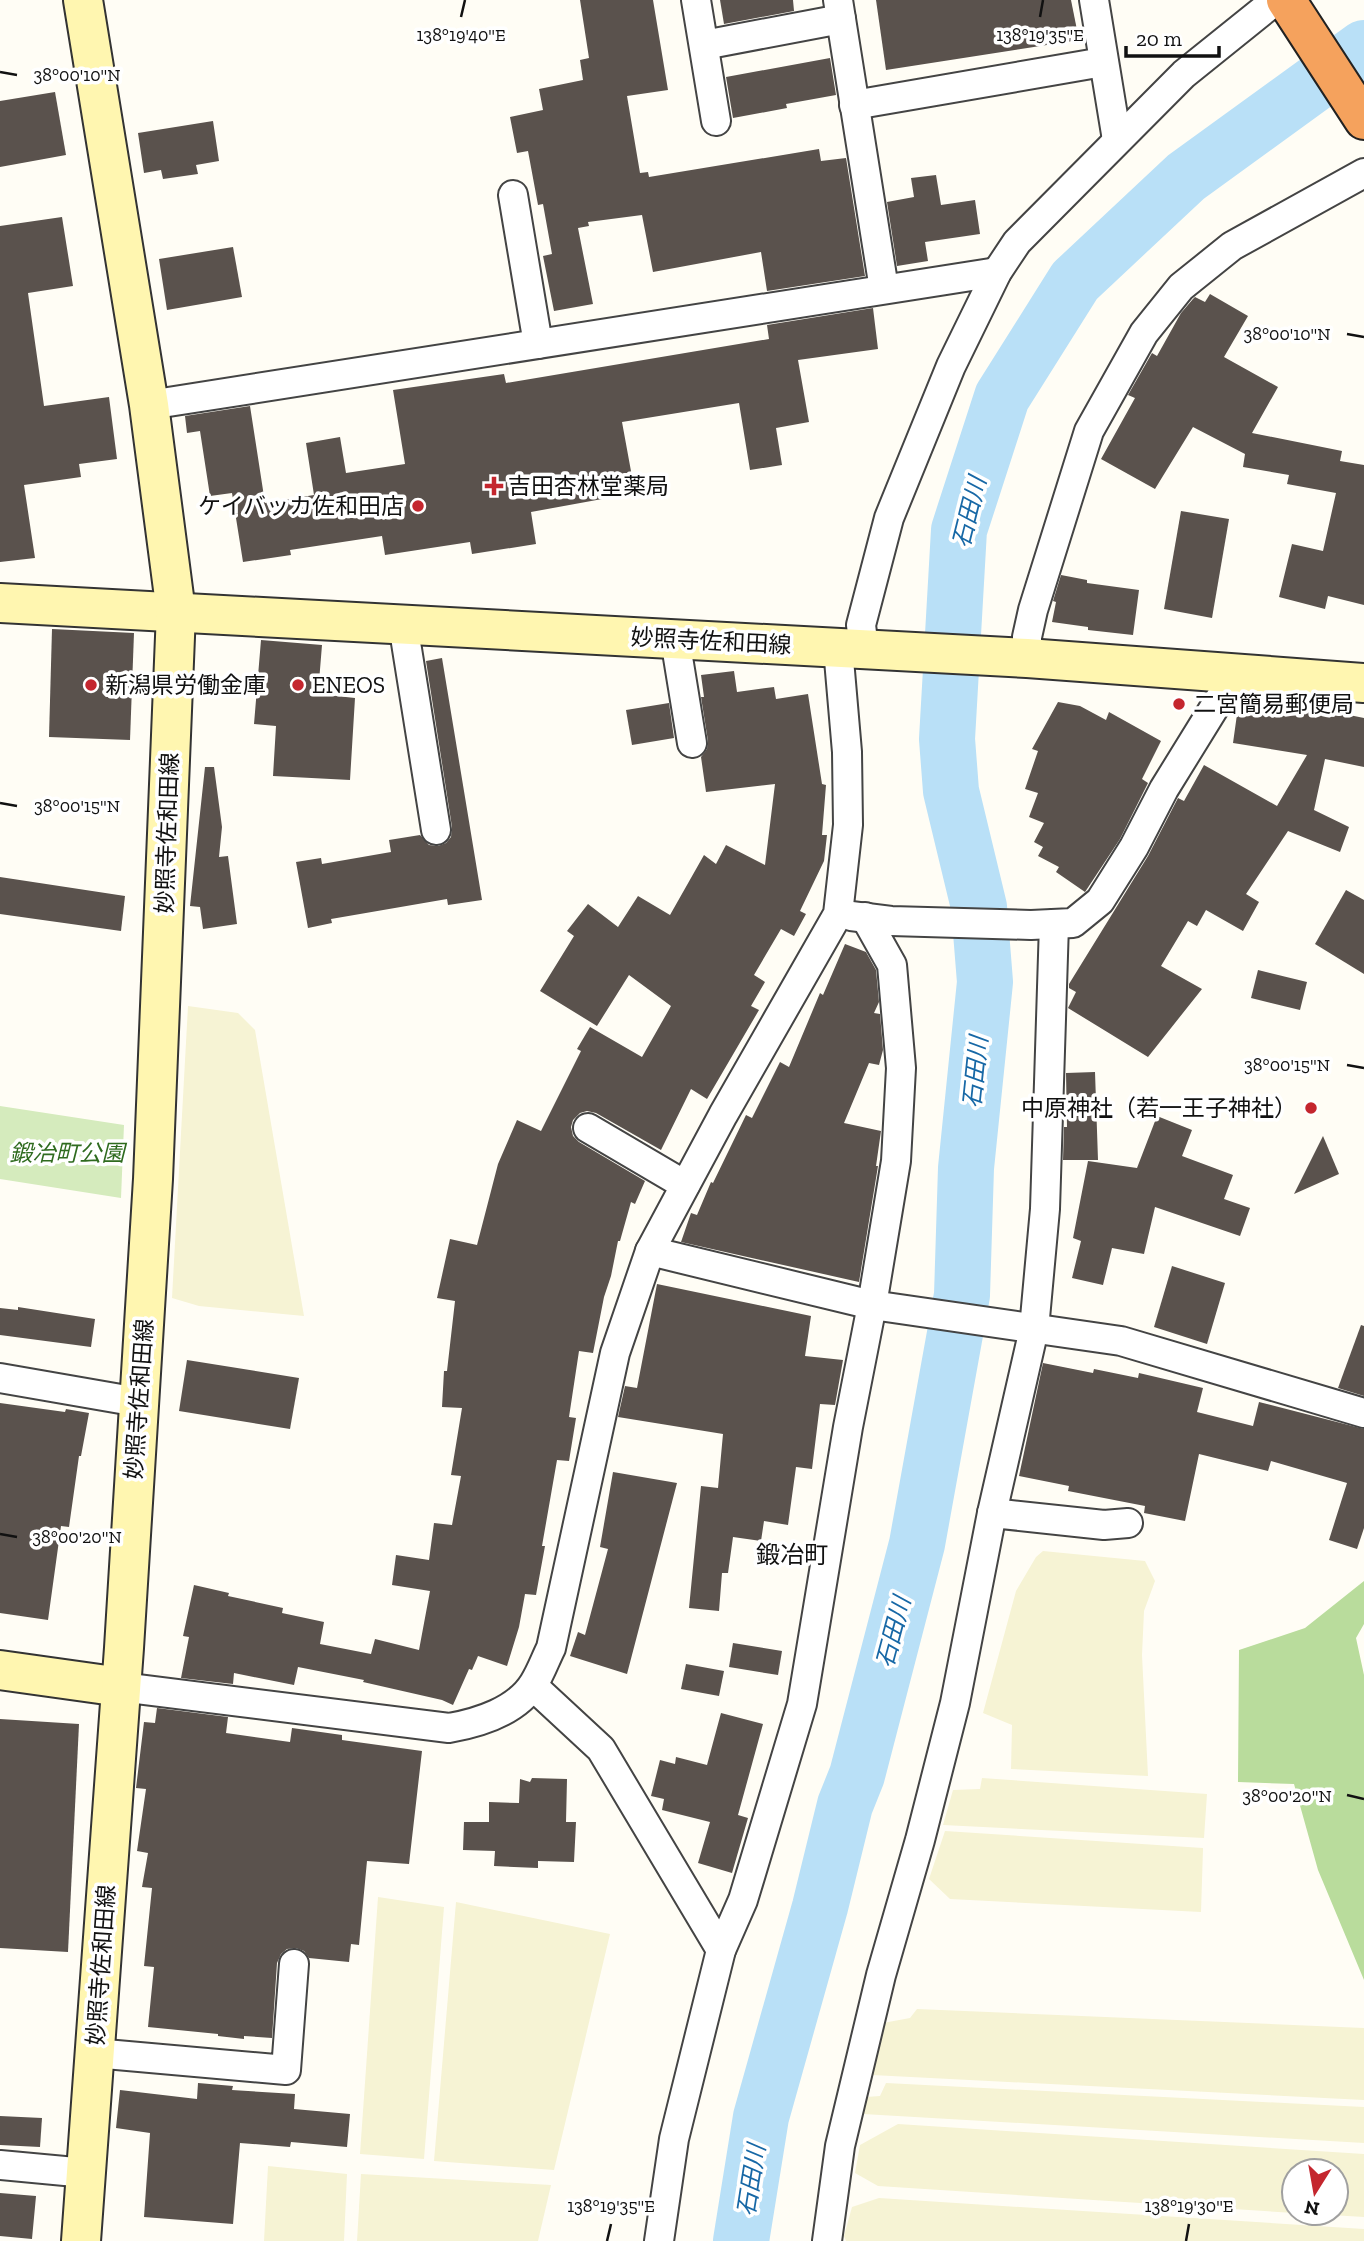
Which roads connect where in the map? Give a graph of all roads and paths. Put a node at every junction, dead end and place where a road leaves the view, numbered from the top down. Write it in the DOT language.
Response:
graph roads {
  1 [pos="83,0"];
  2 [pos="696,0"];
  3 [pos="1094,0"];
  4 [pos="1283,1"];
  5 [pos="839,10"];
  6 [pos="704,45"];
  7 [pos="1102,62"];
  8 [pos="854,105"];
  9 [pos="1364,120"];
  10 [pos="716,121"];
  11 [pos="1117,140"];
  12 [pos="1364,173"];
  13 [pos="513,195"];
  14 [pos="997,272"];
  15 [pos="884,289"];
  16 [pos="538,344"];
  17 [pos="149,405"];
  18 [pos="0,603"];
  19 [pos="176,612"];
  20 [pos="403,624"];
  21 [pos="675,639"];
  22 [pos="860,649"];
  23 [pos="1020,658"];
  24 [pos="1235,674"];
  25 [pos="1364,683"];
  26 [pos="692,743"];
  27 [pos="436,830"];
  28 [pos="865,917"];
  29 [pos="1042,925"];
  30 [pos="589,1128"];
  31 [pos="685,1185"];
  32 [pos="650,1251"];
  33 [pos="878,1305"];
  34 [pos="1024,1328"];
  35 [pos="0,1378"];
  36 [pos="138,1402"];
  37 [pos="1364,1413"];
  38 [pos="992,1513"];
  39 [pos="1128,1523"];
  40 [pos="0,1670"];
  41 [pos="533,1686"];
  42 [pos="121,1687"];
  43 [pos="721,1950"];
  44 [pos="294,1964"];
  45 [pos="94,2053"];
  46 [pos="0,2165"];
  47 [pos="86,2173"];
  48 [pos="81,2241"];
  49 [pos="659,2241"];
  50 [pos="827,2241"];
  1 -- 17 [label="main road"];
  2 -- 6 [label="street"];
  3 -- 7 [label="street"];
  4 -- 9 [label="highway"];
  4 -- 11 [label="street"];
  5 -- 6 [label="street"];
  5 -- 8 [label="street"];
  6 -- 10 [label="street"];
  7 -- 8 [label="street"];
  7 -- 11 [label="street"];
  8 -- 15 [label="street"];
  11 -- 14 [label="street"];
  12 -- 23 [label="street"];
  13 -- 16 [label="street"];
  14 -- 15 [label="street"];
  14 -- 22 [label="street"];
  15 -- 16 [label="street"];
  16 -- 17 [label="street"];
  17 -- 19 [label="main road"];
  18 -- 19 [label="main road"];
  19 -- 20 [label="main road, 妙照寺佐和田線"];
  19 -- 36 [label="main road, 妙照寺佐和田線"];
  20 -- 21 [label="main road, 妙照寺佐和田線"];
  20 -- 27 [label="street"];
  21 -- 22 [label="main road, 妙照寺佐和田線"];
  21 -- 26 [label="street"];
  22 -- 23 [label="main road, 妙照寺佐和田線"];
  22 -- 28 [label="street"];
  23 -- 24 [label="main road, 妙照寺佐和田線"];
  24 -- 25 [label="main road, 妙照寺佐和田線"];
  24 -- 29 [label="street"];
  28 -- 29 [label="street"];
  28 -- 31 [label="street"];
  28 -- 33 [label="street"];
  29 -- 34 [label="street"];
  30 -- 31 [label="street"];
  31 -- 32 [label="street"];
  32 -- 33 [label="street"];
  32 -- 41 [label="street"];
  33 -- 34 [label="street"];
  33 -- 43 [label="street"];
  34 -- 37 [label="street"];
  34 -- 38 [label="street"];
  35 -- 36 [label="street"];
  36 -- 42 [label="main road, 妙照寺佐和田線"];
  38 -- 39 [label="street"];
  38 -- 50 [label="street"];
  40 -- 42 [label="main road"];
  41 -- 42 [label="street"];
  41 -- 43 [label="street"];
  42 -- 45 [label="main road, 妙照寺佐和田線"];
  43 -- 49 [label="street"];
  44 -- 45 [label="street"];
  45 -- 47 [label="main road, 妙照寺佐和田線"];
  46 -- 47 [label="street"];
  47 -- 48 [label="main road, 妙照寺佐和田線"];
}
